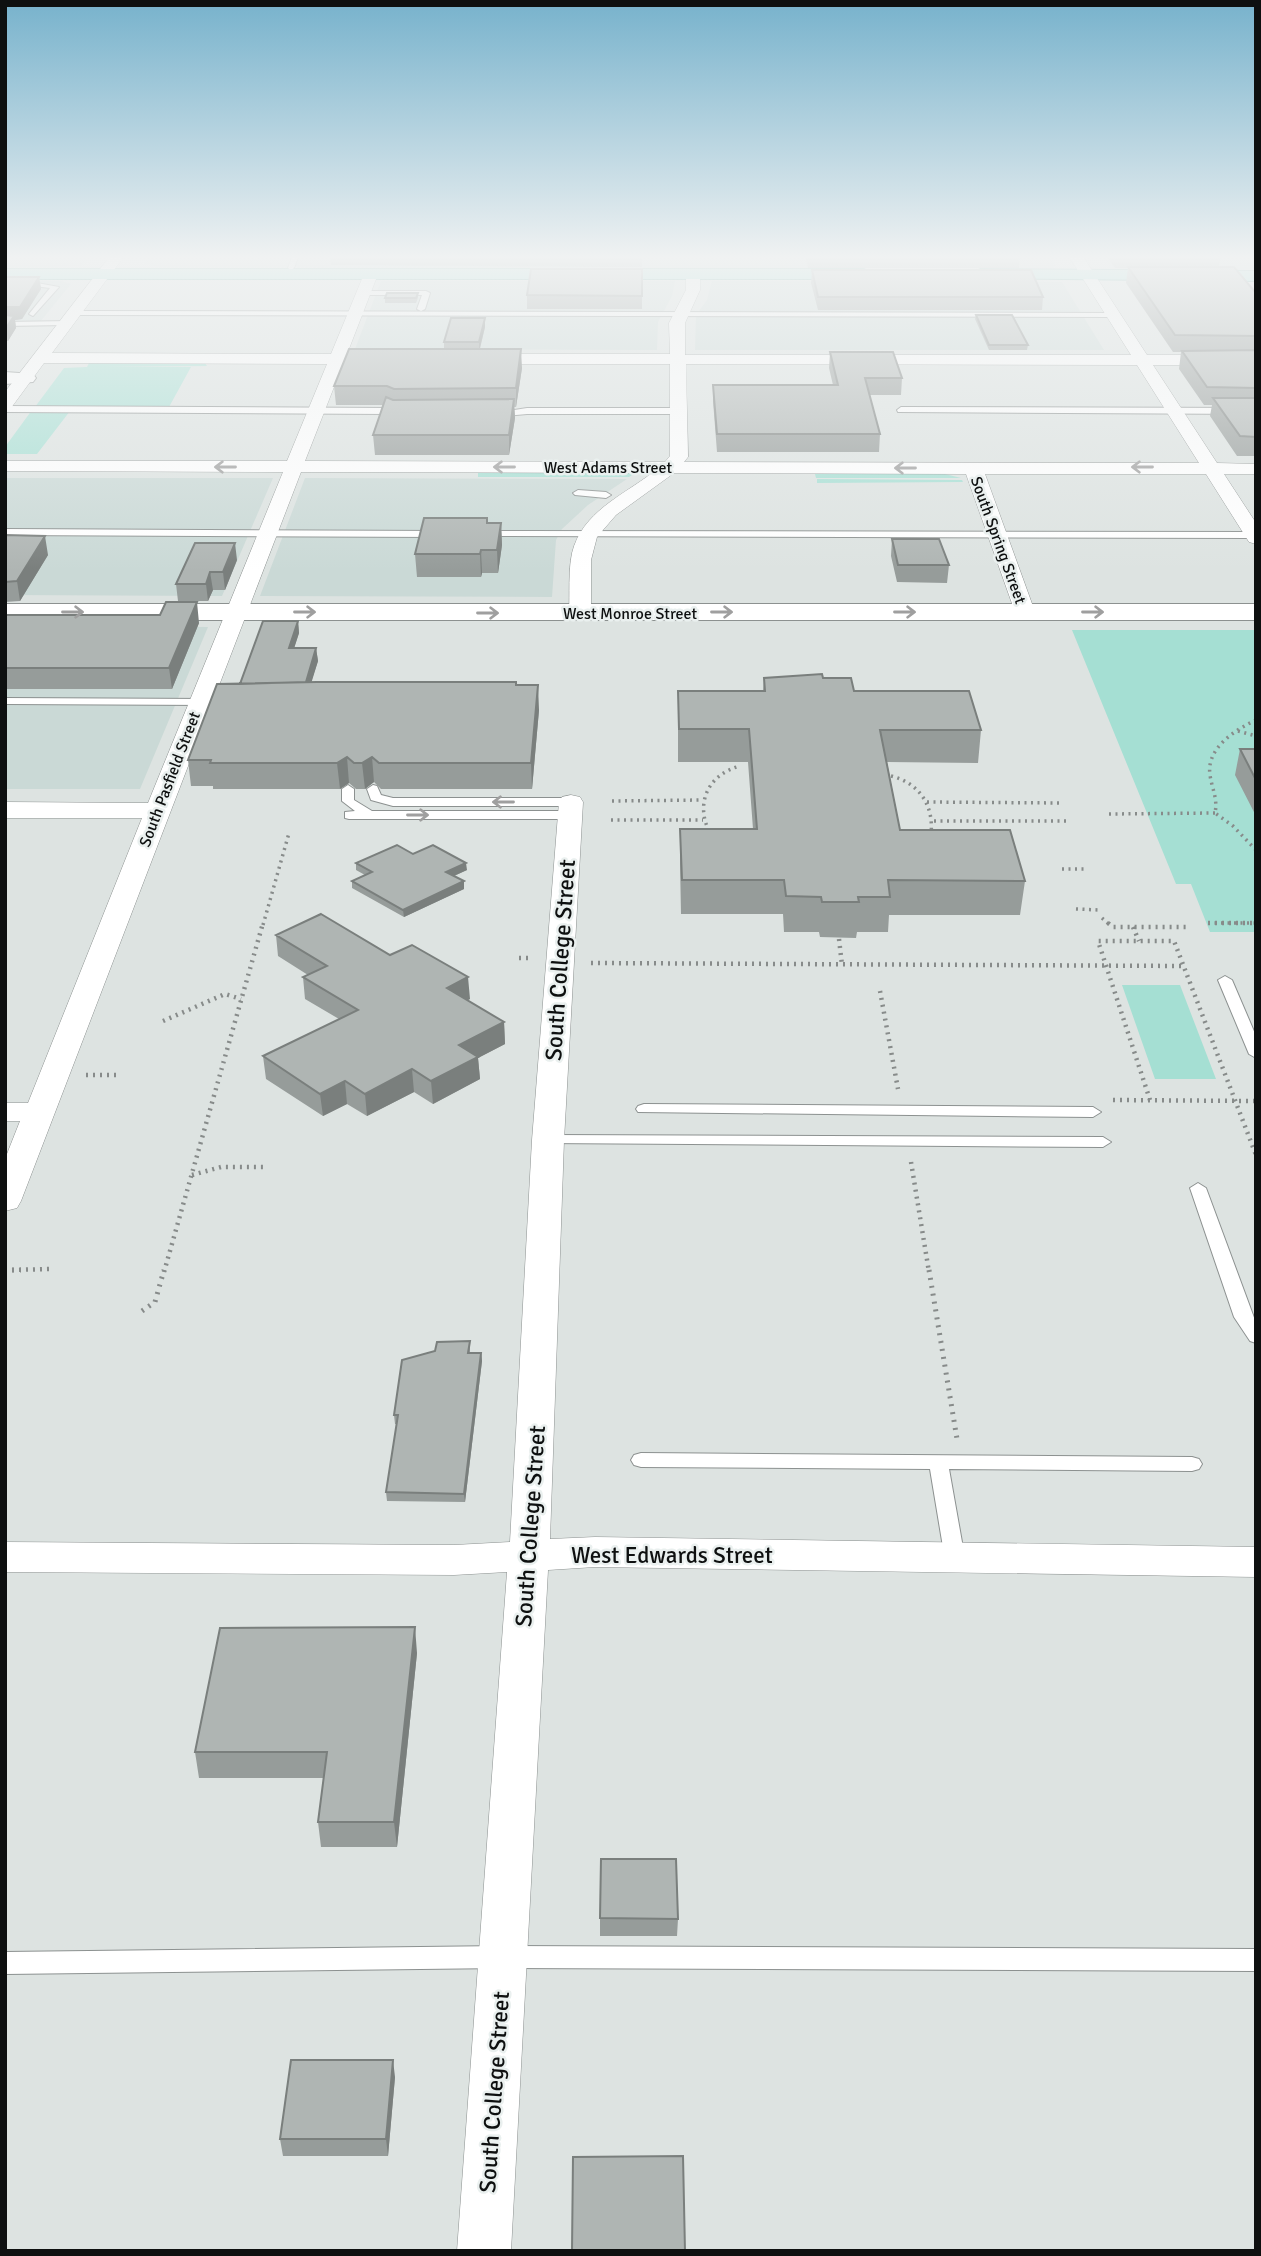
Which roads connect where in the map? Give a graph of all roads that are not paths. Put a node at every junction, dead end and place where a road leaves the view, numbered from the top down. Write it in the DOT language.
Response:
graph roads {
  1 [pos="40,360"];
  2 [pos="336,360"];
  3 [pos="678,360"];
  4 [pos="1141,360"];
  5 [pos="5,378"];
  6 [pos="26,378"];
  7 [pos="5,406"];
  8 [pos="316,410"];
  9 [pos="901,410"];
  10 [pos="680,411"];
  11 [pos="1173,411"];
  12 [pos="1256,411"];
  13 [pos="407,414"];
  14 [pos="486,414"];
  15 [pos="5,466"];
  16 [pos="293,467"];
  17 [pos="670,467"];
  18 [pos="973,467"];
  19 [pos="1256,468"];
  20 [pos="1210,469"];
  21 [pos="578,493"];
  22 [pos="606,495"];
  23 [pos="5,533"];
  24 [pos="267,534"];
  25 [pos="446,534"];
  26 [pos="473,534"];
  27 [pos="996,534"];
  28 [pos="589,535"];
  29 [pos="1255,536"];
  30 [pos="5,612"];
  31 [pos="237,612"];
  32 [pos="580,612"];
  33 [pos="1025,612"];
  34 [pos="1256,612"];
  35 [pos="5,701"];
  36 [pos="209,702"];
  37 [pos="348,789"];
  38 [pos="373,789"];
  39 [pos="571,808"];
  40 [pos="5,810"];
  41 [pos="157,811"];
  42 [pos="349,815"];
  43 [pos="370,815"];
  44 [pos="1225,980"];
  45 [pos="1256,1054"];
  46 [pos="1097,1106"];
  47 [pos="644,1109"];
  48 [pos="5,1112"];
  49 [pos="38,1112"];
  50 [pos="548,1140"];
  51 [pos="1103,1142"];
  52 [pos="1198,1188"];
  53 [pos="5,1201"];
  54 [pos="1256,1337"];
  55 [pos="641,1460"];
  56 [pos="938,1462"];
  57 [pos="1192,1464"];
  58 [pos="529,1556"];
  59 [pos="5,1557"];
  60 [pos="955,1559"];
  61 [pos="1256,1562"];
  62 [pos="503,1958"];
  63 [pos="1256,1960"];
  64 [pos="5,1963"];
  65 [pos="484,2251"];
  1 -- 6 [label="street"];
  2 -- 8 [label="street, South Pasfield Street"];
  3 -- 10 [label="street"];
  4 -- 11 [label="street"];
  5 -- 6 [label="street"];
  6 -- 7 [label="street"];
  7 -- 8 [label="lane"];
  8 -- 13 [label="lane"];
  8 -- 16 [label="street, South Pasfield Street"];
  9 -- 11 [label="lane"];
  10 -- 14 [label="lane"];
  10 -- 17 [label="street"];
  11 -- 12 [label="lane"];
  11 -- 20 [label="street"];
  16 -- 15 [label="street, West Adams Street, one-way"];
  17 -- 16 [label="street, West Adams Street, one-way"];
  16 -- 24 [label="street, South Pasfield Street"];
  18 -- 17 [label="street, West Adams Street, one-way"];
  17 -- 28 [label="street"];
  20 -- 18 [label="street, West Adams Street, one-way"];
  18 -- 27 [label="street, South Spring Street"];
  19 -- 20 [label="street, West Adams Street"];
  20 -- 29 [label="street"];
  21 -- 22 [label="lane"];
  23 -- 24 [label="lane"];
  24 -- 25 [label="lane"];
  24 -- 31 [label="street, South Pasfield Street"];
  26 -- 28 [label="lane"];
  27 -- 28 [label="lane"];
  27 -- 29 [label="lane"];
  27 -- 33 [label="street, South Spring Street"];
  28 -- 32 [label="street"];
  30 -- 31 [label="street, West Monroe Street, one-way"];
  31 -- 32 [label="street, West Monroe Street, one-way"];
  31 -- 36 [label="street, South Pasfield Street"];
  32 -- 33 [label="street, West Monroe Street, one-way"];
  33 -- 34 [label="street, West Monroe Street, one-way"];
  35 -- 36 [label="lane"];
  36 -- 41 [label="street, South Pasfield Street"];
  37 -- 43 [label="lane"];
  39 -- 38 [label="lane, one-way"];
  43 -- 39 [label="lane, one-way"];
  39 -- 50 [label="street, South College Street"];
  40 -- 41 [label="street"];
  41 -- 49 [label="street, South Pasfield Street"];
  42 -- 43 [label="lane"];
  44 -- 45 [label="lane"];
  46 -- 47 [label="lane"];
  48 -- 49 [label="street"];
  49 -- 53 [label="street, South Pasfield Street"];
  50 -- 51 [label="lane"];
  50 -- 58 [label="street, South College Street"];
  52 -- 54 [label="lane"];
  55 -- 56 [label="lane"];
  56 -- 57 [label="lane"];
  56 -- 60 [label="lane"];
  58 -- 59 [label="street, West Edwards Street"];
  58 -- 60 [label="street, West Edwards Street"];
  58 -- 62 [label="street, South College Street"];
  60 -- 61 [label="street, West Edwards Street"];
  62 -- 63 [label="lane"];
  62 -- 64 [label="lane"];
  62 -- 65 [label="street, South College Street"];
}
